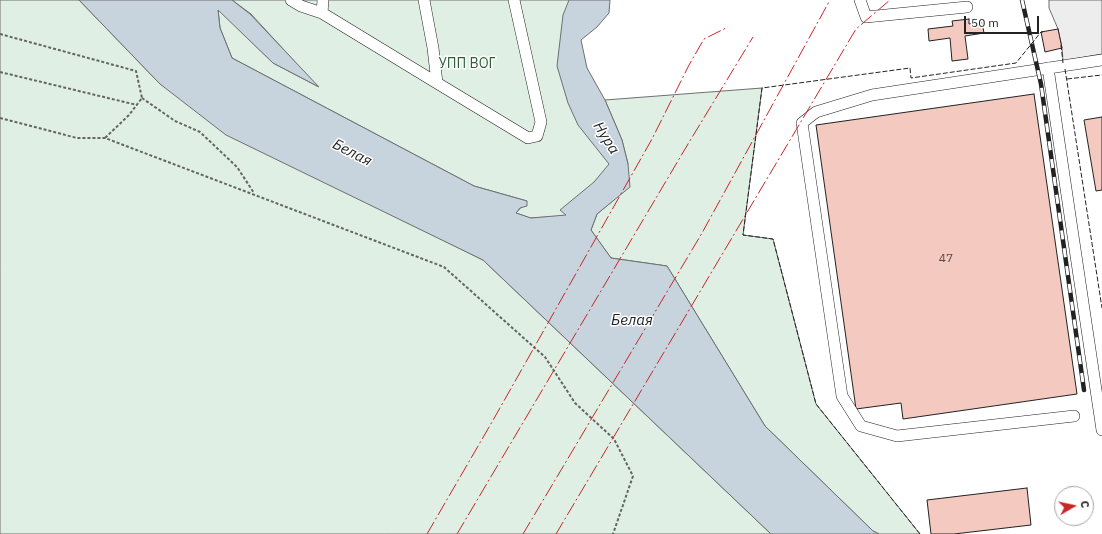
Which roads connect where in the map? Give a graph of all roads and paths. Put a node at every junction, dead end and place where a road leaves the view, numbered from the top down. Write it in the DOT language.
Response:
graph roads {
  1 [pos="291,0"];
  2 [pos="323,0"];
  3 [pos="424,0"];
  4 [pos="514,0"];
  5 [pos="860,0"];
  6 [pos="967,7"];
  7 [pos="322,13"];
  8 [pos="0,34"];
  9 [pos="1102,60"];
  10 [pos="1048,68"];
  11 [pos="0,72"];
  12 [pos="437,83"];
  13 [pos="142,98"];
  14 [pos="137,105"];
  15 [pos="0,118"];
  16 [pos="105,138"];
  17 [pos="254,194"];
  18 [pos="1074,416"];
  19 [pos="1102,430"];
  20 [pos="613,534"];
  1 -- 7 [label="street"];
  2 -- 7 [label="street"];
  3 -- 12 [label="street"];
  4 -- 12 [label="street"];
  5 -- 6 [label="street"];
  7 -- 12 [label="street"];
  8 -- 13 [label="path"];
  9 -- 10 [label="street"];
  10 -- 18 [label="street"];
  10 -- 19 [label="street"];
  11 -- 14 [label="path"];
  13 -- 14 [label="path"];
  13 -- 17 [label="path"];
  14 -- 16 [label="path"];
  15 -- 16 [label="path"];
  16 -- 17 [label="path"];
  17 -- 20 [label="path"];
}
